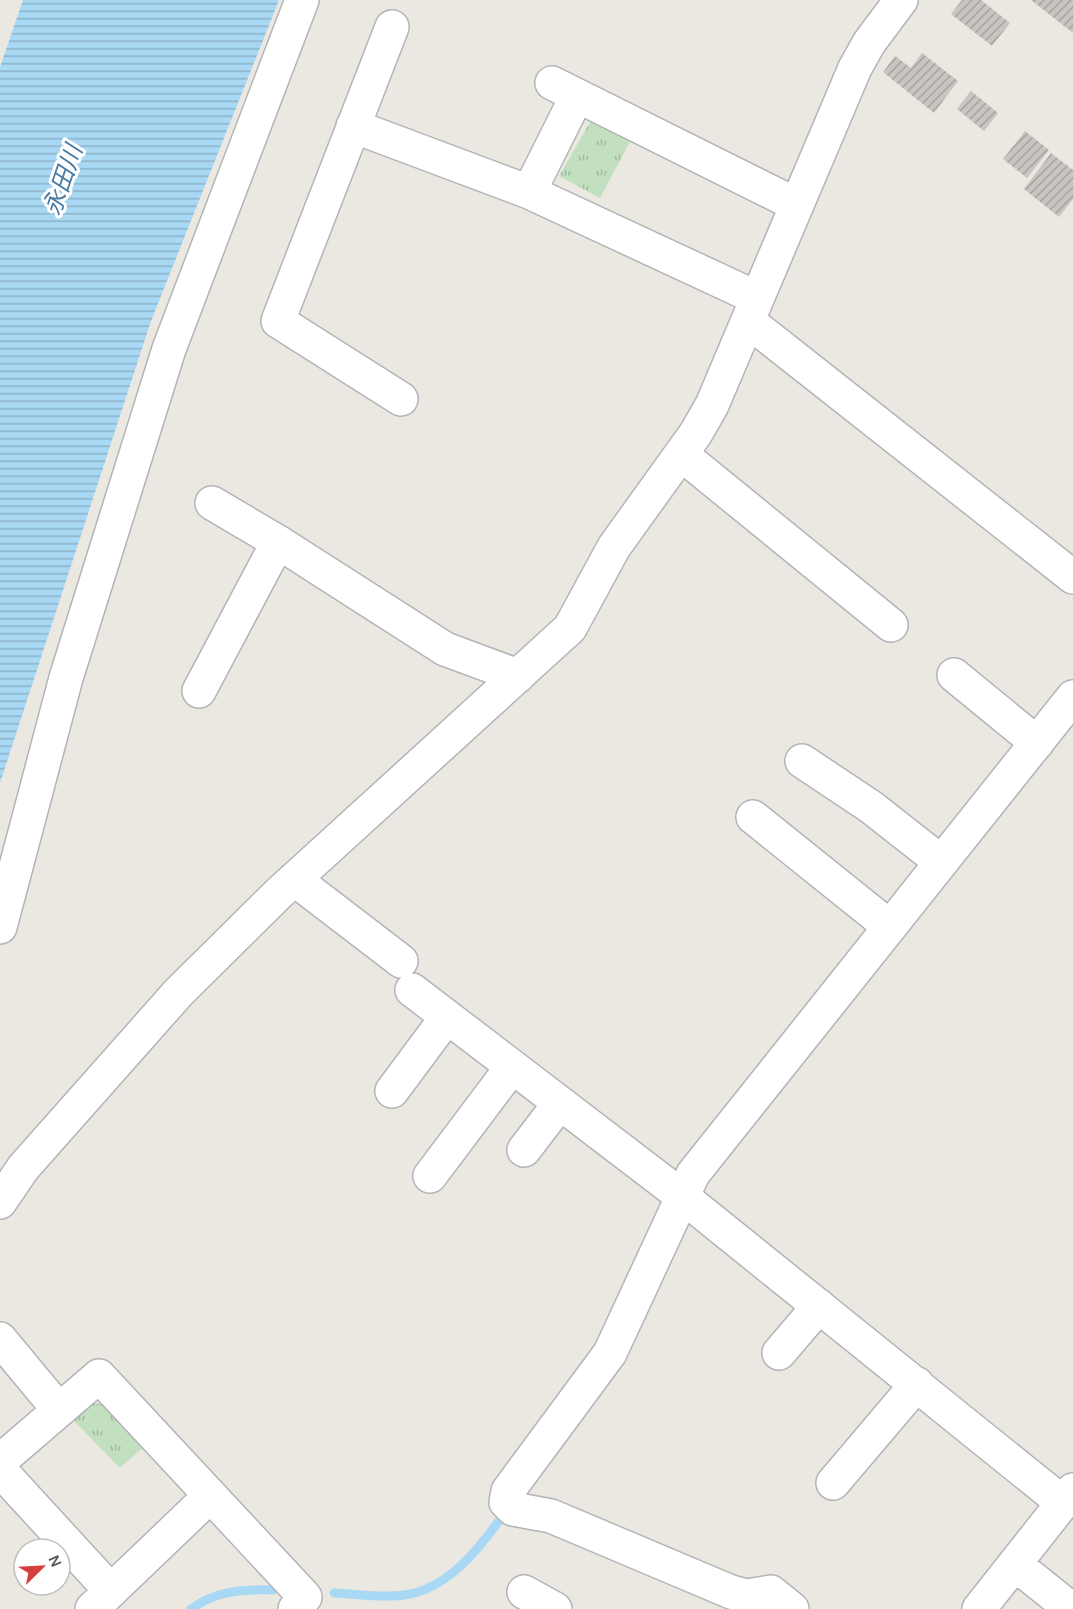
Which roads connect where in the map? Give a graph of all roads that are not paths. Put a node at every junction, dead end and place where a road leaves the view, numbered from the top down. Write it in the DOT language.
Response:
graph roads {
  1 [pos="302,0"];
  2 [pos="901,0"];
  3 [pos="392,27"];
  4 [pos="353,126"];
  5 [pos="529,192"];
  6 [pos="797,205"];
  7 [pos="752,310"];
  8 [pos="401,399"];
  9 [pos="681,454"];
  10 [pos="212,503"];
  11 [pos="278,542"];
  12 [pos="1073,577"];
  13 [pos="891,625"];
  14 [pos="954,675"];
  15 [pos="518,676"];
  16 [pos="199,691"];
  17 [pos="1073,698"];
  18 [pos="1037,742"];
  19 [pos="802,761"];
  20 [pos="753,817"];
  21 [pos="941,862"];
  22 [pos="294,879"];
  23 [pos="0,927"];
  24 [pos="890,927"];
  25 [pos="447,1017"];
  26 [pos="512,1067"];
  27 [pos="392,1092"];
  28 [pos="560,1103"];
  29 [pos="524,1150"];
  30 [pos="430,1176"];
  31 [pos="683,1197"];
  32 [pos="0,1202"];
  33 [pos="819,1306"];
  34 [pos="0,1339"];
  35 [pos="779,1353"];
  36 [pos="917,1384"];
  37 [pos="59,1410"];
  38 [pos="0,1461"];
  39 [pos="0,1470"];
  40 [pos="833,1483"];
  41 [pos="210,1496"];
  42 [pos="1068,1496"];
  43 [pos="1015,1564"];
  44 [pos="524,1592"];
  45 [pos="101,1600"];
  46 [pos="295,1609"];
  47 [pos="555,1609"];
  48 [pos="792,1609"];
  49 [pos="979,1609"];
  50 [pos="1071,1609"];
  1 -- 23 [label="street"];
  2 -- 6 [label="street"];
  3 -- 4 [label="street"];
  4 -- 5 [label="street"];
  4 -- 8 [label="street"];
  5 -- 6 [label="street"];
  5 -- 7 [label="street"];
  6 -- 7 [label="street"];
  7 -- 9 [label="street"];
  7 -- 12 [label="street"];
  9 -- 13 [label="street"];
  9 -- 15 [label="street"];
  10 -- 11 [label="street"];
  11 -- 15 [label="street"];
  11 -- 16 [label="street"];
  14 -- 18 [label="street"];
  15 -- 22 [label="street"];
  17 -- 18 [label="street"];
  18 -- 21 [label="street"];
  19 -- 21 [label="street"];
  20 -- 24 [label="street"];
  21 -- 24 [label="street"];
  22 -- 25 [label="street"];
  22 -- 32 [label="street"];
  24 -- 31 [label="street"];
  25 -- 26 [label="street"];
  25 -- 27 [label="street"];
  26 -- 28 [label="street"];
  26 -- 30 [label="street"];
  28 -- 29 [label="street"];
  28 -- 31 [label="street"];
  31 -- 33 [label="street"];
  31 -- 48 [label="street"];
  33 -- 35 [label="street"];
  33 -- 36 [label="street"];
  34 -- 37 [label="street"];
  36 -- 40 [label="street"];
  36 -- 42 [label="street"];
  37 -- 38 [label="street"];
  37 -- 41 [label="street"];
  39 -- 45 [label="street"];
  41 -- 45 [label="street"];
  41 -- 46 [label="street"];
  42 -- 43 [label="street"];
  43 -- 49 [label="street"];
  43 -- 50 [label="street"];
  44 -- 47 [label="street"];
}
